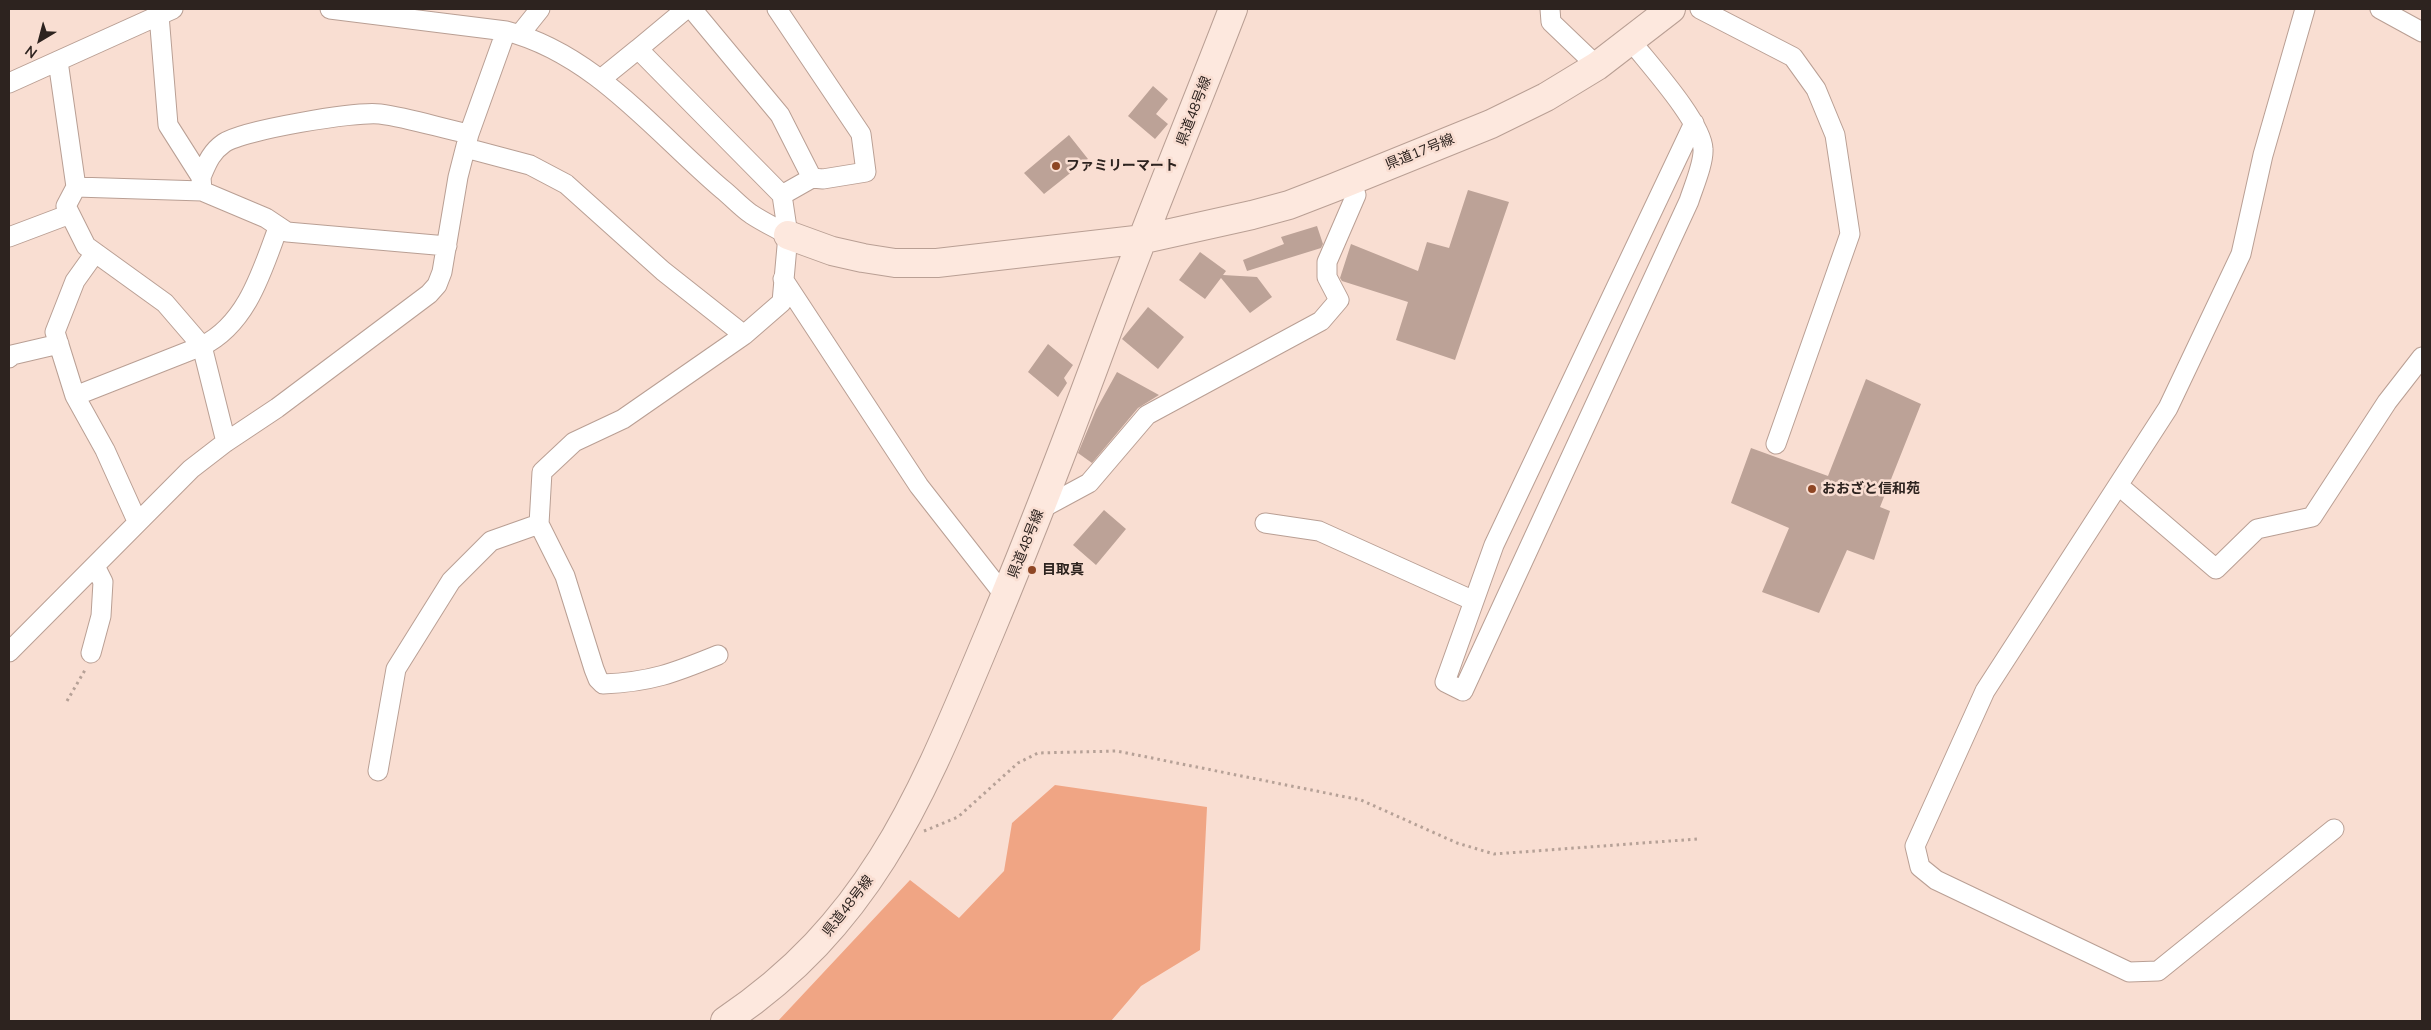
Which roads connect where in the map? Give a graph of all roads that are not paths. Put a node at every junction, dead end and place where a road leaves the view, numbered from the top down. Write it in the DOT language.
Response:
graph roads {
  1 [pos="330,9"];
  2 [pos="540,9"];
  3 [pos="686,9"];
  4 [pos="692,9"];
  5 [pos="777,9"];
  6 [pos="1233,9"];
  7 [pos="1550,9"];
  8 [pos="1671,9"];
  9 [pos="1700,9"];
  10 [pos="2306,9"];
  11 [pos="2380,9"];
  12 [pos="166,12"];
  13 [pos="479,17"];
  14 [pos="513,32"];
  15 [pos="2422,32"];
  16 [pos="1631,41"];
  17 [pos="638,49"];
  18 [pos="58,61"];
  19 [pos="1597,66"];
  20 [pos="601,79"];
  21 [pos="9,83"];
  22 [pos="1694,123"];
  23 [pos="467,141"];
  24 [pos="812,178"];
  25 [pos="1351,180"];
  26 [pos="202,184"];
  27 [pos="76,187"];
  28 [pos="782,195"];
  29 [pos="70,214"];
  30 [pos="278,228"];
  31 [pos="788,234"];
  32 [pos="9,237"];
  33 [pos="1144,239"];
  34 [pos="447,246"];
  35 [pos="95,253"];
  36 [pos="783,279"];
  37 [pos="744,335"];
  38 [pos="59,344"];
  39 [pos="202,346"];
  40 [pos="2422,357"];
  41 [pos="9,358"];
  42 [pos="75,396"];
  43 [pos="226,442"];
  44 [pos="1776,444"];
  45 [pos="2118,486"];
  46 [pos="1039,510"];
  47 [pos="137,521"];
  48 [pos="1264,523"];
  49 [pos="539,524"];
  50 [pos="95,566"];
  51 [pos="1005,596"];
  52 [pos="1474,601"];
  53 [pos="9,652"];
  54 [pos="91,653"];
  55 [pos="718,655"];
  56 [pos="378,771"];
  57 [pos="2334,828"];
  58 [pos="726,1021"];
  1 -- 13 [label="street"];
  2 -- 14 [label="street"];
  3 -- 17 [label="street"];
  4 -- 24 [label="street"];
  5 -- 24 [label="street"];
  6 -- 33 [label="main road, 県道48号線"];
  7 -- 19 [label="street"];
  8 -- 16 [label="main road, 県道17号線"];
  9 -- 44 [label="street"];
  10 -- 45 [label="street"];
  11 -- 15 [label="street"];
  12 -- 18 [label="street"];
  12 -- 26 [label="street"];
  13 -- 14 [label="street"];
  14 -- 20 [label="street"];
  14 -- 23 [label="street"];
  16 -- 19 [label="main road, 県道17号線"];
  16 -- 22 [label="street"];
  17 -- 20 [label="street"];
  17 -- 28 [label="street"];
  18 -- 21 [label="street"];
  18 -- 27 [label="street"];
  19 -- 25 [label="main road, 県道17号線"];
  20 -- 31 [label="street"];
  22 -- 52 [label="street"];
  22 -- 52 [label="street"];
  23 -- 26 [label="street"];
  23 -- 34 [label="street"];
  23 -- 37 [label="street"];
  24 -- 28 [label="street"];
  25 -- 33 [label="main road, 県道17号線"];
  25 -- 46 [label="street"];
  26 -- 27 [label="street"];
  26 -- 30 [label="street"];
  27 -- 29 [label="street"];
  28 -- 31 [label="street"];
  29 -- 32 [label="street"];
  29 -- 35 [label="street"];
  30 -- 34 [label="street"];
  30 -- 39 [label="street"];
  31 -- 33 [label="main road, 県道17号線"];
  31 -- 36 [label="street"];
  33 -- 46 [label="main road, 県道48号線"];
  34 -- 43 [label="street"];
  35 -- 38 [label="street"];
  35 -- 39 [label="street"];
  36 -- 37 [label="street"];
  36 -- 51 [label="street"];
  37 -- 49 [label="street"];
  38 -- 41 [label="street"];
  38 -- 42 [label="street"];
  39 -- 42 [label="street"];
  39 -- 43 [label="street"];
  40 -- 45 [label="street"];
  42 -- 47 [label="street"];
  43 -- 47 [label="street"];
  45 -- 57 [label="street"];
  46 -- 51 [label="main road, 県道48号線"];
  47 -- 50 [label="street"];
  48 -- 52 [label="street"];
  49 -- 55 [label="street"];
  49 -- 56 [label="street"];
  50 -- 53 [label="street"];
  50 -- 54 [label="street"];
  51 -- 58 [label="main road, 県道48号線"];
}
